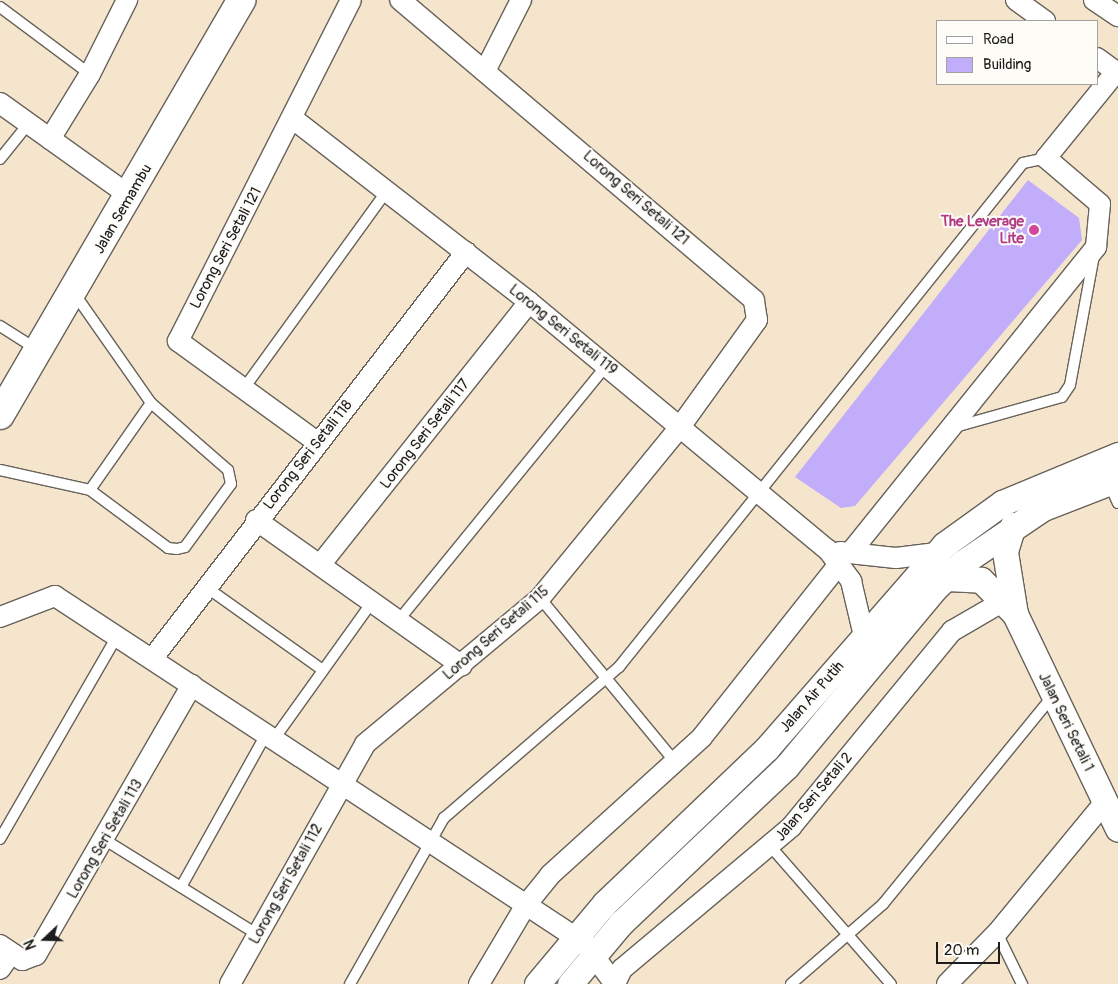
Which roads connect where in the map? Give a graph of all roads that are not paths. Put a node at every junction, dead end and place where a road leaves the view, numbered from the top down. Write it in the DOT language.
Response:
graph roads {
  1 [pos="127,0"];
  2 [pos="242,0"];
  3 [pos="351,0"];
  4 [pos="400,0"];
  5 [pos="521,0"];
  6 [pos="1016,0"];
  7 [pos="1094,0"];
  8 [pos="0,7"];
  9 [pos="1118,16"];
  10 [pos="1045,20"];
  11 [pos="1098,59"];
  12 [pos="485,71"];
  13 [pos="1117,72"];
  14 [pos="90,74"];
  15 [pos="0,103"];
  16 [pos="292,118"];
  17 [pos="29,123"];
  18 [pos="50,139"];
  19 [pos="1046,158"];
  20 [pos="0,159"];
  21 [pos="387,192"];
  22 [pos="130,196"];
  23 [pos="1096,248"];
  24 [pos="466,252"];
  25 [pos="74,293"];
  26 [pos="529,302"];
  27 [pos="0,326"];
  28 [pos="38,351"];
  29 [pos="607,365"];
  30 [pos="242,391"];
  31 [pos="151,402"];
  32 [pos="2,408"];
  33 [pos="680,427"];
  34 [pos="952,428"];
  35 [pos="318,442"];
  36 [pos="1118,455"];
  37 [pos="0,470"];
  38 [pos="1115,488"];
  39 [pos="90,490"];
  40 [pos="761,494"];
  41 [pos="256,520"];
  42 [pos="1013,525"];
  43 [pos="936,553"];
  44 [pos="839,556"];
  45 [pos="320,565"];
  46 [pos="947,578"];
  47 [pos="206,587"];
  48 [pos="540,598"];
  49 [pos="372,602"];
  50 [pos="1008,608"];
  51 [pos="0,617"];
  52 [pos="398,621"];
  53 [pos="117,636"];
  54 [pos="864,636"];
  55 [pos="152,659"];
  56 [pos="462,666"];
  57 [pos="323,670"];
  58 [pos="608,678"];
  59 [pos="192,685"];
  60 [pos="1053,696"];
  61 [pos="270,736"];
  62 [pos="676,764"];
  63 [pos="342,783"];
  64 [pos="1105,802"];
  65 [pos="1118,829"];
  66 [pos="0,839"];
  67 [pos="105,840"];
  68 [pos="428,840"];
  69 [pos="771,847"];
  70 [pos="181,888"];
  71 [pos="526,905"];
  72 [pos="997,933"];
  73 [pos="258,935"];
  74 [pos="573,936"];
  75 [pos="850,936"];
  76 [pos="595,952"];
  77 [pos="3,958"];
  78 [pos="230,984"];
  79 [pos="350,984"];
  80 [pos="480,984"];
  81 [pos="537,984"];
  82 [pos="570,984"];
  83 [pos="615,984"];
  84 [pos="791,984"];
  85 [pos="891,984"];
  86 [pos="947,984"];
  87 [pos="1022,984"];
  1 -- 14 [label="street"];
  2 -- 22 [label="main road, Jalan Semambu"];
  3 -- 16 [label="street, Lorong Seri Setali 121"];
  4 -- 12 [label="street, Lorong Seri Setali 121"];
  5 -- 12 [label="street"];
  6 -- 10 [label="street"];
  7 -- 9 [label="street"];
  8 -- 14 [label="lane"];
  11 -- 13 [label="street"];
  12 -- 33 [label="street, Lorong Seri Setali 121"];
  13 -- 19 [label="street"];
  14 -- 18 [label="street"];
  15 -- 17 [label="street"];
  16 -- 21 [label="street, Lorong Seri Setali 119"];
  16 -- 30 [label="street, Lorong Seri Setali 121"];
  17 -- 18 [label="street"];
  17 -- 20 [label="lane"];
  18 -- 22 [label="street"];
  19 -- 23 [label="street"];
  19 -- 40 [label="lane"];
  21 -- 24 [label="street, Lorong Seri Setali 119"];
  21 -- 30 [label="lane"];
  22 -- 25 [label="main road, Jalan Semambu"];
  23 -- 34 [label="street"];
  23 -- 34 [label="lane"];
  24 -- 26 [label="street, Lorong Seri Setali 119"];
  24 -- 35 [label="street, Lorong Seri Setali 118"];
  25 -- 28 [label="main road, Jalan Semambu"];
  25 -- 31 [label="lane"];
  26 -- 29 [label="street, Lorong Seri Setali 119"];
  26 -- 45 [label="street, Lorong Seri Setali 117"];
  27 -- 28 [label="lane"];
  28 -- 32 [label="main road, Jalan Semambu"];
  29 -- 33 [label="street, Lorong Seri Setali 119"];
  29 -- 52 [label="lane"];
  30 -- 35 [label="street, Lorong Seri Setali 121"];
  31 -- 39 [label="lane"];
  31 -- 39 [label="lane"];
  33 -- 40 [label="street, Lorong Seri Setali 119"];
  33 -- 48 [label="street, Lorong Seri Setali 115"];
  34 -- 44 [label="street"];
  35 -- 41 [label="street, Lorong Seri Setali 118"];
  36 -- 43 [label="street, Jalan Air Putih"];
  37 -- 39 [label="lane"];
  38 -- 42 [label="street, Jalan Air Putih"];
  40 -- 44 [label="street, Lorong Seri Setali 119"];
  40 -- 58 [label="lane"];
  41 -- 45 [label="street"];
  41 -- 47 [label="street, Lorong Seri Setali 118"];
  42 -- 46 [label="street, Jalan Air Putih"];
  42 -- 50 [label="street, Jalan Seri Setali 1"];
  43 -- 44 [label="street"];
  43 -- 54 [label="street, Jalan Air Putih"];
  44 -- 54 [label="street, Lorong Seri Setali 119"];
  44 -- 62 [label="street"];
  45 -- 49 [label="street"];
  46 -- 50 [label="street, Jalan Seri Setali 1"];
  46 -- 76 [label="street, Jalan Air Putih"];
  47 -- 55 [label="street, Lorong Seri Setali 118"];
  47 -- 57 [label="lane"];
  48 -- 56 [label="street, Lorong Seri Setali 115"];
  48 -- 58 [label="lane"];
  49 -- 52 [label="street"];
  49 -- 57 [label="lane"];
  50 -- 60 [label="street, Jalan Seri Setali 1"];
  50 -- 69 [label="street, Jalan Seri Setali 2"];
  51 -- 53 [label="street"];
  52 -- 56 [label="street"];
  53 -- 55 [label="street"];
  53 -- 66 [label="lane"];
  54 -- 74 [label="street, Jalan Air Putih"];
  55 -- 59 [label="street"];
  56 -- 63 [label="street, Lorong Seri Setali 115"];
  57 -- 61 [label="lane"];
  58 -- 62 [label="lane"];
  58 -- 68 [label="lane"];
  59 -- 61 [label="street"];
  59 -- 67 [label="street, Lorong Seri Setali 113"];
  60 -- 64 [label="street, Jalan Seri Setali 1"];
  60 -- 75 [label="lane"];
  61 -- 63 [label="street"];
  61 -- 70 [label="lane"];
  62 -- 71 [label="street"];
  63 -- 68 [label="street"];
  63 -- 73 [label="street, Lorong Seri Setali 112"];
  64 -- 65 [label="street, Jalan Seri Setali 1"];
  64 -- 72 [label="street"];
  67 -- 70 [label="lane"];
  67 -- 77 [label="street, Lorong Seri Setali 113"];
  68 -- 71 [label="street"];
  68 -- 79 [label="lane"];
  69 -- 75 [label="lane"];
  69 -- 83 [label="street, Jalan Seri Setali 2"];
  70 -- 73 [label="lane"];
  71 -- 74 [label="street"];
  71 -- 80 [label="street"];
  72 -- 86 [label="street"];
  72 -- 87 [label="lane"];
  73 -- 78 [label="street, Lorong Seri Setali 112"];
  74 -- 76 [label="street"];
  74 -- 81 [label="street, Jalan Air Putih"];
  75 -- 84 [label="lane"];
  75 -- 85 [label="lane"];
  76 -- 82 [label="street, Jalan Air Putih"];
  76 -- 83 [label="street"];
}
